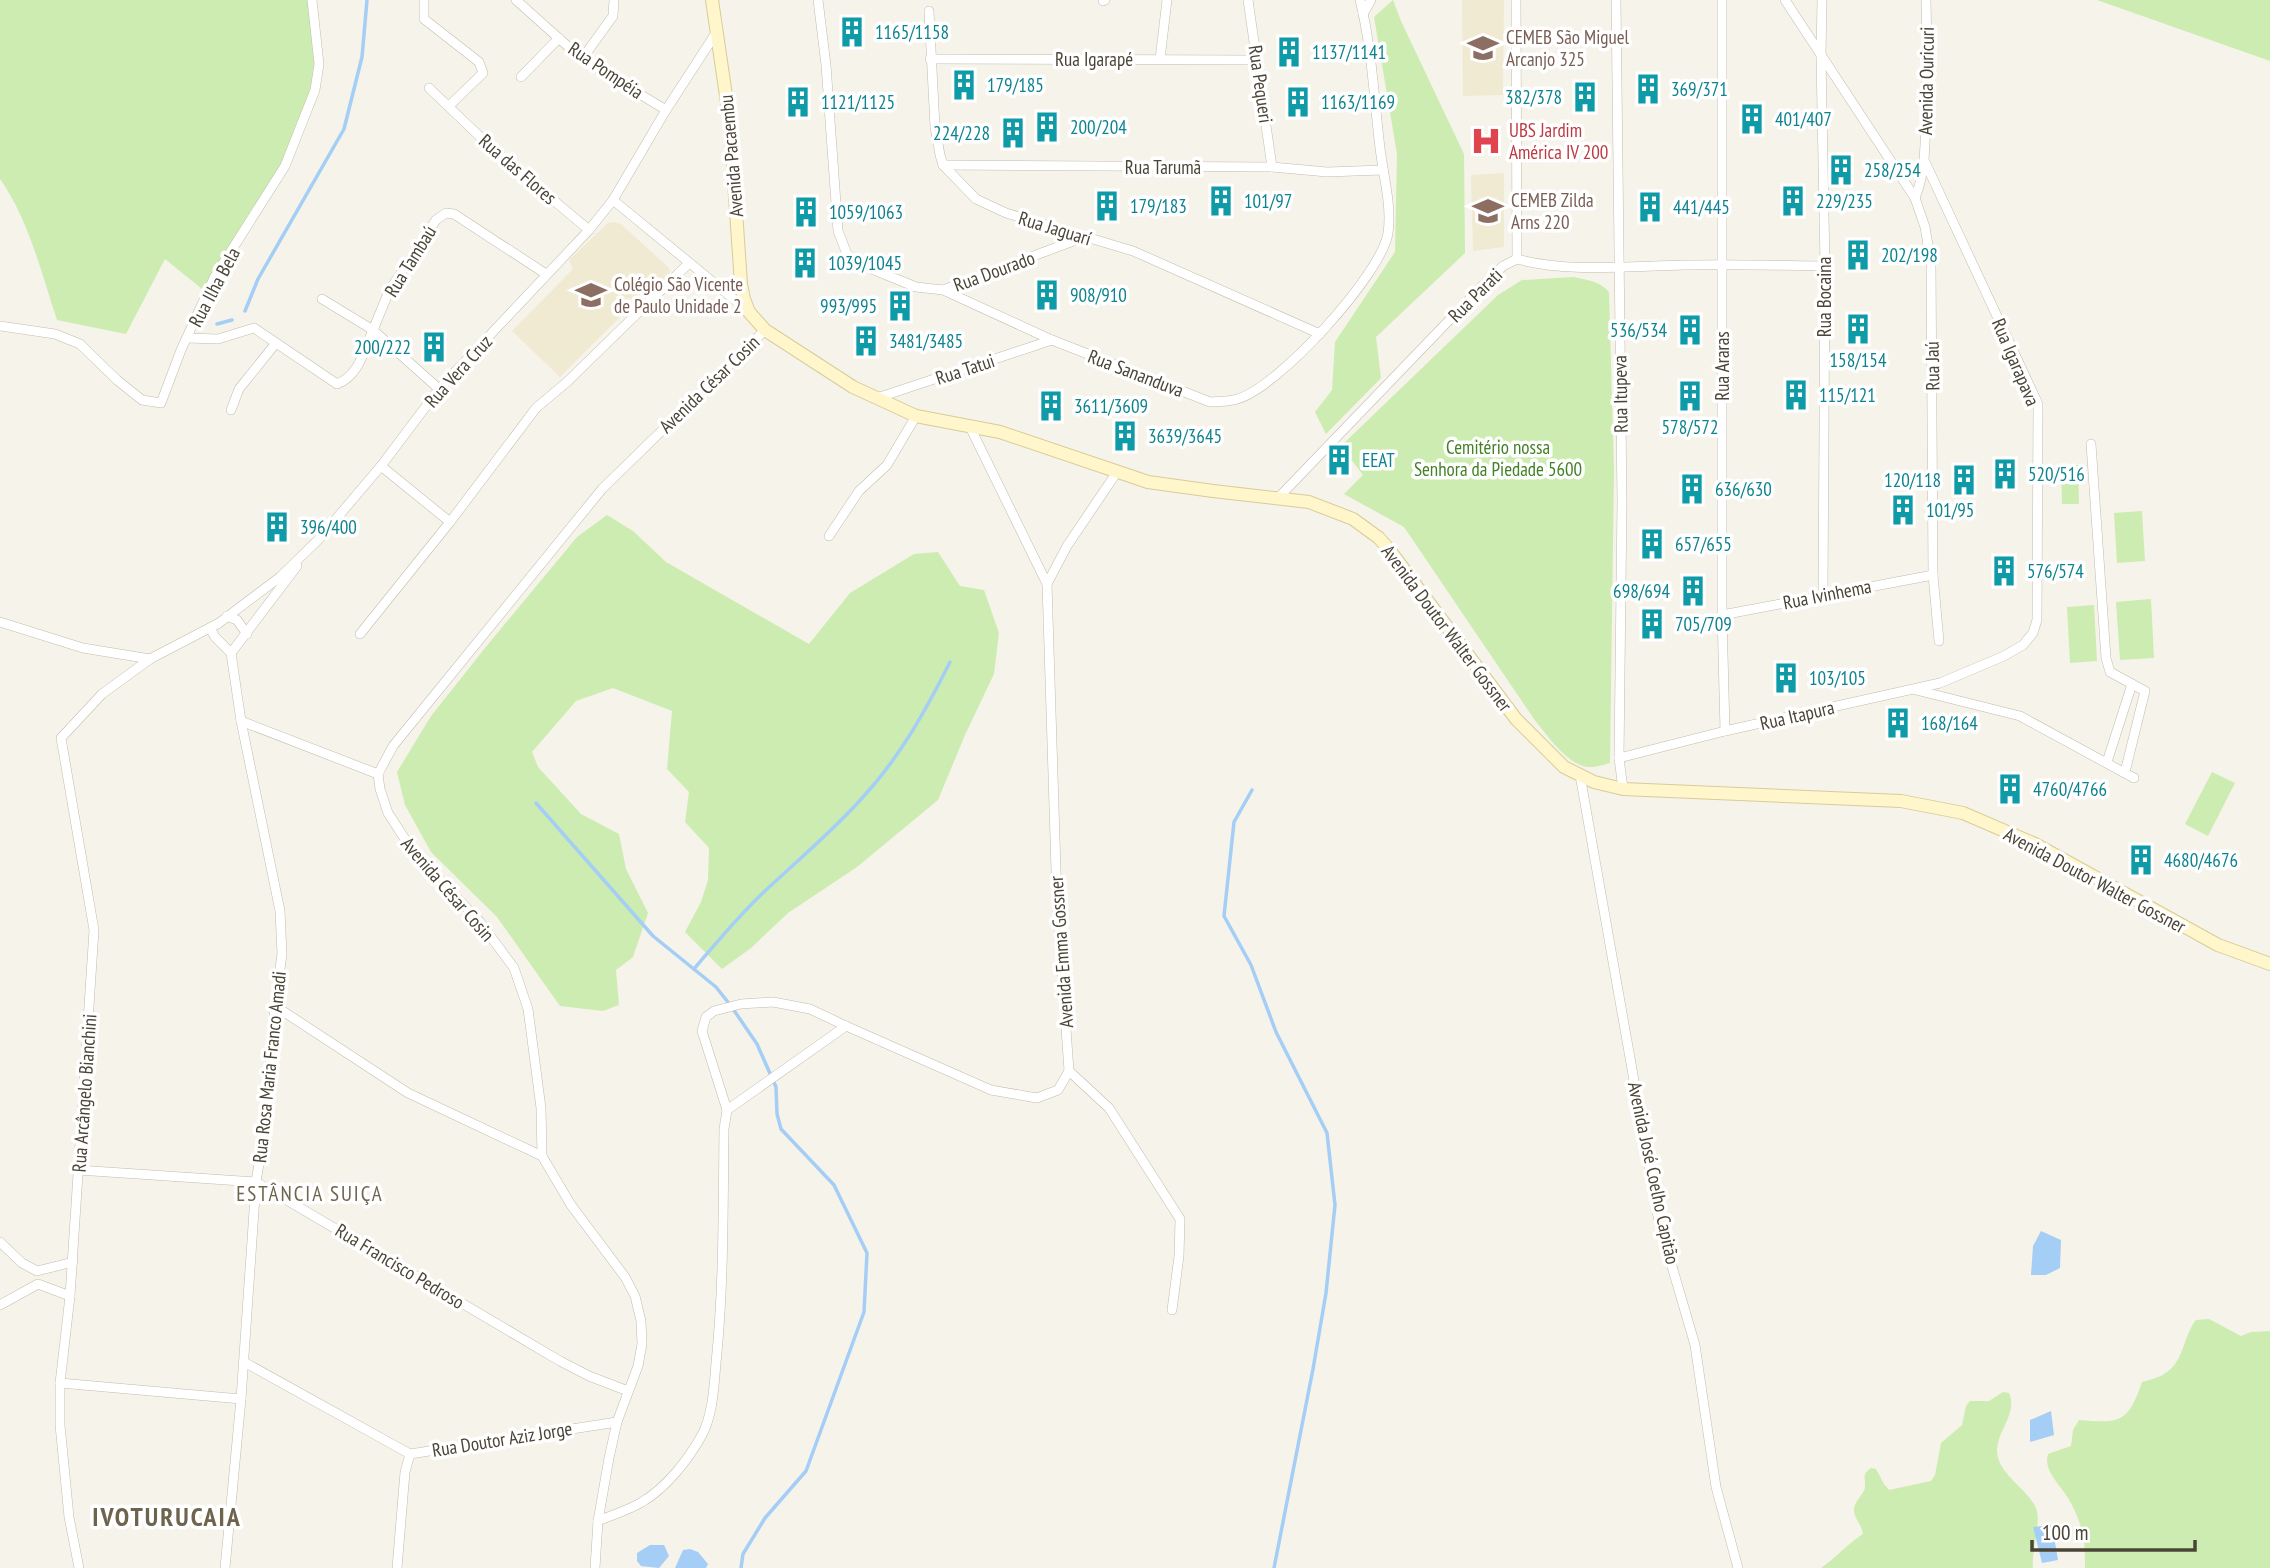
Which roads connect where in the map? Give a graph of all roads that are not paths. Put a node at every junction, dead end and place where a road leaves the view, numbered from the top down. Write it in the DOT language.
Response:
graph roads {
  1 [pos="312,0"];
  2 [pos="424,0"];
  3 [pos="516,0"];
  4 [pos="614,0"];
  5 [pos="712,0"];
  6 [pos="818,0"];
  7 [pos="1167,0"];
  8 [pos="1248,0"];
  9 [pos="1360,0"];
  10 [pos="1371,0"];
  11 [pos="1516,0"];
  12 [pos="1616,0"];
  13 [pos="1722,0"];
  14 [pos="1785,0"];
  15 [pos="1822,0"];
  16 [pos="1926,0"];
  17 [pos="929,11"];
  18 [pos="1363,14"];
  19 [pos="716,33"];
  20 [pos="559,38"];
  21 [pos="1821,57"];
  22 [pos="582,59"];
  23 [pos="930,59"];
  24 [pos="1160,59"];
  25 [pos="1257,61"];
  26 [pos="521,77"];
  27 [pos="429,88"];
  28 [pos="449,106"];
  29 [pos="666,110"];
  30 [pos="1925,162"];
  31 [pos="943,165"];
  32 [pos="1272,167"];
  33 [pos="1383,170"];
  34 [pos="1915,198"];
  35 [pos="613,200"];
  36 [pos="589,230"];
  37 [pos="1084,237"];
  38 [pos="1517,258"];
  39 [pos="689,263"];
  40 [pos="1722,264"];
  41 [pos="1825,266"];
  42 [pos="1618,267"];
  43 [pos="547,274"];
  44 [pos="943,290"];
  45 [pos="322,299"];
  46 [pos="749,312"];
  47 [pos="0,326"];
  48 [pos="373,330"];
  49 [pos="765,330"];
  50 [pos="1320,334"];
  51 [pos="187,338"];
  52 [pos="1052,340"];
  53 [pos="276,343"];
  54 [pos="439,389"];
  55 [pos="877,398"];
  56 [pos="231,410"];
  57 [pos="916,416"];
  58 [pos="970,427"];
  59 [pos="2091,444"];
  60 [pos="381,466"];
  61 [pos="1117,471"];
  62 [pos="1279,497"];
  63 [pos="450,522"];
  64 [pos="829,536"];
  65 [pos="303,556"];
  66 [pos="1933,575"];
  67 [pos="1047,584"];
  68 [pos="1823,594"];
  69 [pos="1722,615"];
  70 [pos="228,616"];
  71 [pos="2037,620"];
  72 [pos="0,622"];
  73 [pos="211,628"];
  74 [pos="247,634"];
  75 [pos="360,634"];
  76 [pos="1939,641"];
  77 [pos="231,653"];
  78 [pos="150,659"];
  79 [pos="2132,684"];
  80 [pos="1914,690"];
  81 [pos="242,721"];
  82 [pos="1725,731"];
  83 [pos="1619,758"];
  84 [pos="2107,762"];
  85 [pos="2124,772"];
  86 [pos="378,774"];
  87 [pos="1580,775"];
  88 [pos="2134,778"];
  89 [pos="1623,789"];
  90 [pos="2270,964"];
  91 [pos="275,1006"];
  92 [pos="846,1026"];
  93 [pos="1069,1070"];
  94 [pos="727,1110"];
  95 [pos="542,1156"];
  96 [pos="78,1170"];
  97 [pos="256,1182"];
  98 [pos="0,1242"];
  99 [pos="73,1262"];
  100 [pos="37,1271"];
  101 [pos="37,1284"];
  102 [pos="71,1296"];
  103 [pos="0,1305"];
  104 [pos="1172,1310"];
  105 [pos="244,1362"];
  106 [pos="60,1383"];
  107 [pos="628,1391"];
  108 [pos="241,1399"];
  109 [pos="617,1422"];
  110 [pos="410,1454"];
  111 [pos="598,1521"];
  112 [pos="79,1568"];
  113 [pos="225,1568"];
  114 [pos="397,1568"];
  115 [pos="594,1568"];
  116 [pos="1738,1568"];
  1 -- 51 [label="street, Rua Ilha Bela"];
  2 -- 28 [label="street"];
  3 -- 20 [label="street, Rua Pompéia"];
  4 -- 22 [label="street"];
  5 -- 19 [label="main road, Avenida Pacaembu"];
  6 -- 44 [label="street, Rua Sananduva"];
  7 -- 24 [label="street"];
  8 -- 25 [label="street, Rua Pequeri"];
  9 -- 18 [label="street, Rua Sananduva"];
  10 -- 18 [label="street"];
  11 -- 38 [label="street"];
  12 -- 42 [label="street, Rua Itupeva"];
  13 -- 40 [label="street, Rua Araras"];
  14 -- 21 [label="street"];
  15 -- 21 [label="street, Rua Bocaina"];
  16 -- 30 [label="street, Avenida Ouricuri"];
  17 -- 23 [label="street"];
  18 -- 33 [label="street, Rua Sananduva"];
  19 -- 29 [label="street, Rua Vera Cruz"];
  19 -- 46 [label="main road, Avenida Pacaembu"];
  20 -- 22 [label="street, Rua Pompéia"];
  20 -- 26 [label="street"];
  21 -- 34 [label="street"];
  21 -- 41 [label="street, Rua Bocaina"];
  22 -- 29 [label="street, Rua Pompéia"];
  23 -- 24 [label="street, Rua Igarapé"];
  23 -- 31 [label="street"];
  24 -- 25 [label="street, Rua Igarapé"];
  25 -- 32 [label="street, Rua Pequeri"];
  27 -- 28 [label="street, Rua das Flores"];
  28 -- 36 [label="street, Rua das Flores"];
  29 -- 35 [label="street, Rua Vera Cruz"];
  30 -- 34 [label="street"];
  30 -- 71 [label="street, Rua Igarapava"];
  31 -- 32 [label="street, Rua Tarumã"];
  31 -- 37 [label="street, Rua Jaguarí"];
  32 -- 33 [label="street, Rua Tarumã"];
  33 -- 50 [label="street, Rua Sananduva"];
  34 -- 66 [label="street, Rua Jaú"];
  35 -- 36 [label="street, Rua Vera Cruz"];
  35 -- 39 [label="street, Avenida Doutor Walter Gossner"];
  36 -- 43 [label="street, Rua Vera Cruz"];
  37 -- 44 [label="street, Rua Dourado"];
  37 -- 50 [label="street, Rua Jaguarí"];
  38 -- 42 [label="street, Rua Parati"];
  38 -- 62 [label="street, Rua Parati"];
  39 -- 46 [label="street, Avenida Doutor Walter Gossner"];
  39 -- 63 [label="street"];
  40 -- 41 [label="street, Rua Parati"];
  40 -- 42 [label="street, Rua Parati"];
  40 -- 69 [label="street, Rua Araras"];
  41 -- 68 [label="street, Rua Bocaina"];
  42 -- 83 [label="street, Rua Itupeva"];
  43 -- 48 [label="street, Rua Tambaú"];
  43 -- 54 [label="street, Rua Vera Cruz"];
  44 -- 52 [label="street, Rua Sananduva"];
  45 -- 48 [label="street"];
  46 -- 49 [label="main road, Avenida Doutor Walter Gossner"];
  47 -- 51 [label="street, Rua Ilha Bela"];
  48 -- 53 [label="street"];
  48 -- 54 [label="street"];
  49 -- 55 [label="main road, Avenida Doutor Walter Gossner"];
  49 -- 86 [label="street, Avenida César Cosin"];
  50 -- 52 [label="street, Rua Sananduva"];
  51 -- 53 [label="street"];
  52 -- 55 [label="street, Rua Tatui"];
  53 -- 56 [label="street"];
  54 -- 60 [label="street, Rua Vera Cruz"];
  55 -- 57 [label="main road, Avenida Doutor Walter Gossner"];
  57 -- 58 [label="main road, Avenida Doutor Walter Gossner"];
  57 -- 64 [label="street"];
  58 -- 61 [label="main road, Avenida Doutor Walter Gossner"];
  58 -- 67 [label="street, Avenida Emma Gossner"];
  59 -- 79 [label="street"];
  60 -- 63 [label="street"];
  60 -- 65 [label="street, Rua Vera Cruz"];
  61 -- 62 [label="main road, Avenida Doutor Walter Gossner"];
  61 -- 67 [label="street, Avenida Emma Gossner"];
  62 -- 87 [label="main road, Avenida Doutor Walter Gossner"];
  63 -- 75 [label="street"];
  65 -- 70 [label="street, Rua Vera Cruz"];
  65 -- 74 [label="street"];
  66 -- 68 [label="street, Rua Ivinhema"];
  66 -- 76 [label="street, Rua Jaú"];
  67 -- 93 [label="street, Avenida Emma Gossner"];
  68 -- 69 [label="street, Rua Ivinhema"];
  69 -- 82 [label="street, Rua Araras"];
  70 -- 73 [label="street, Rua Vera Cruz"];
  70 -- 74 [label="street"];
  71 -- 80 [label="street, Rua Itapura"];
  72 -- 78 [label="street"];
  73 -- 77 [label="street"];
  73 -- 78 [label="street, Rua Vera Cruz"];
  74 -- 77 [label="street"];
  77 -- 81 [label="street, Rua Rosa Maria Franco Amadi"];
  78 -- 96 [label="street, Rua Arcângelo Bianchini"];
  79 -- 84 [label="street"];
  79 -- 85 [label="street"];
  80 -- 82 [label="street, Rua Itapura"];
  80 -- 84 [label="street"];
  81 -- 86 [label="street"];
  81 -- 91 [label="street, Rua Rosa Maria Franco Amadi"];
  82 -- 83 [label="street, Rua Itapura"];
  83 -- 89 [label="street, Rua Itupeva"];
  84 -- 85 [label="street"];
  85 -- 88 [label="street"];
  86 -- 95 [label="street, Avenida César Cosin"];
  87 -- 89 [label="main road, Avenida Doutor Walter Gossner"];
  87 -- 116 [label="street, Avenida José Coelho Capitão"];
  89 -- 90 [label="main road, Avenida Doutor Walter Gossner"];
  91 -- 95 [label="street"];
  91 -- 97 [label="street, Rua Rosa Maria Franco Amadi"];
  92 -- 93 [label="street"];
  92 -- 94 [label="street"];
  92 -- 94 [label="street"];
  93 -- 104 [label="street"];
  94 -- 111 [label="street"];
  95 -- 107 [label="street, Avenida César Cosin"];
  96 -- 97 [label="street, Rua Francisco Pedroso"];
  96 -- 99 [label="street, Rua Arcângelo Bianchini"];
  97 -- 105 [label="street, Rua Rosa Maria Franco Amadi"];
  97 -- 107 [label="street, Rua Francisco Pedroso"];
  98 -- 100 [label="street"];
  99 -- 100 [label="street"];
  99 -- 102 [label="street, Rua Arcângelo Bianchini"];
  100 -- 101 [label="street"];
  101 -- 102 [label="street"];
  101 -- 103 [label="street"];
  102 -- 106 [label="street, Rua Arcângelo Bianchini"];
  105 -- 108 [label="street, Rua Rosa Maria Franco Amadi"];
  105 -- 110 [label="street, Rua Doutor Aziz Jorge"];
  106 -- 108 [label="street"];
  106 -- 112 [label="street, Rua Arcângelo Bianchini"];
  107 -- 109 [label="street, Avenida César Cosin"];
  108 -- 113 [label="street, Rua Rosa Maria Franco Amadi"];
  109 -- 110 [label="street, Rua Doutor Aziz Jorge"];
  109 -- 111 [label="street, Avenida César Cosin"];
  110 -- 114 [label="street"];
  111 -- 115 [label="street"];
}
